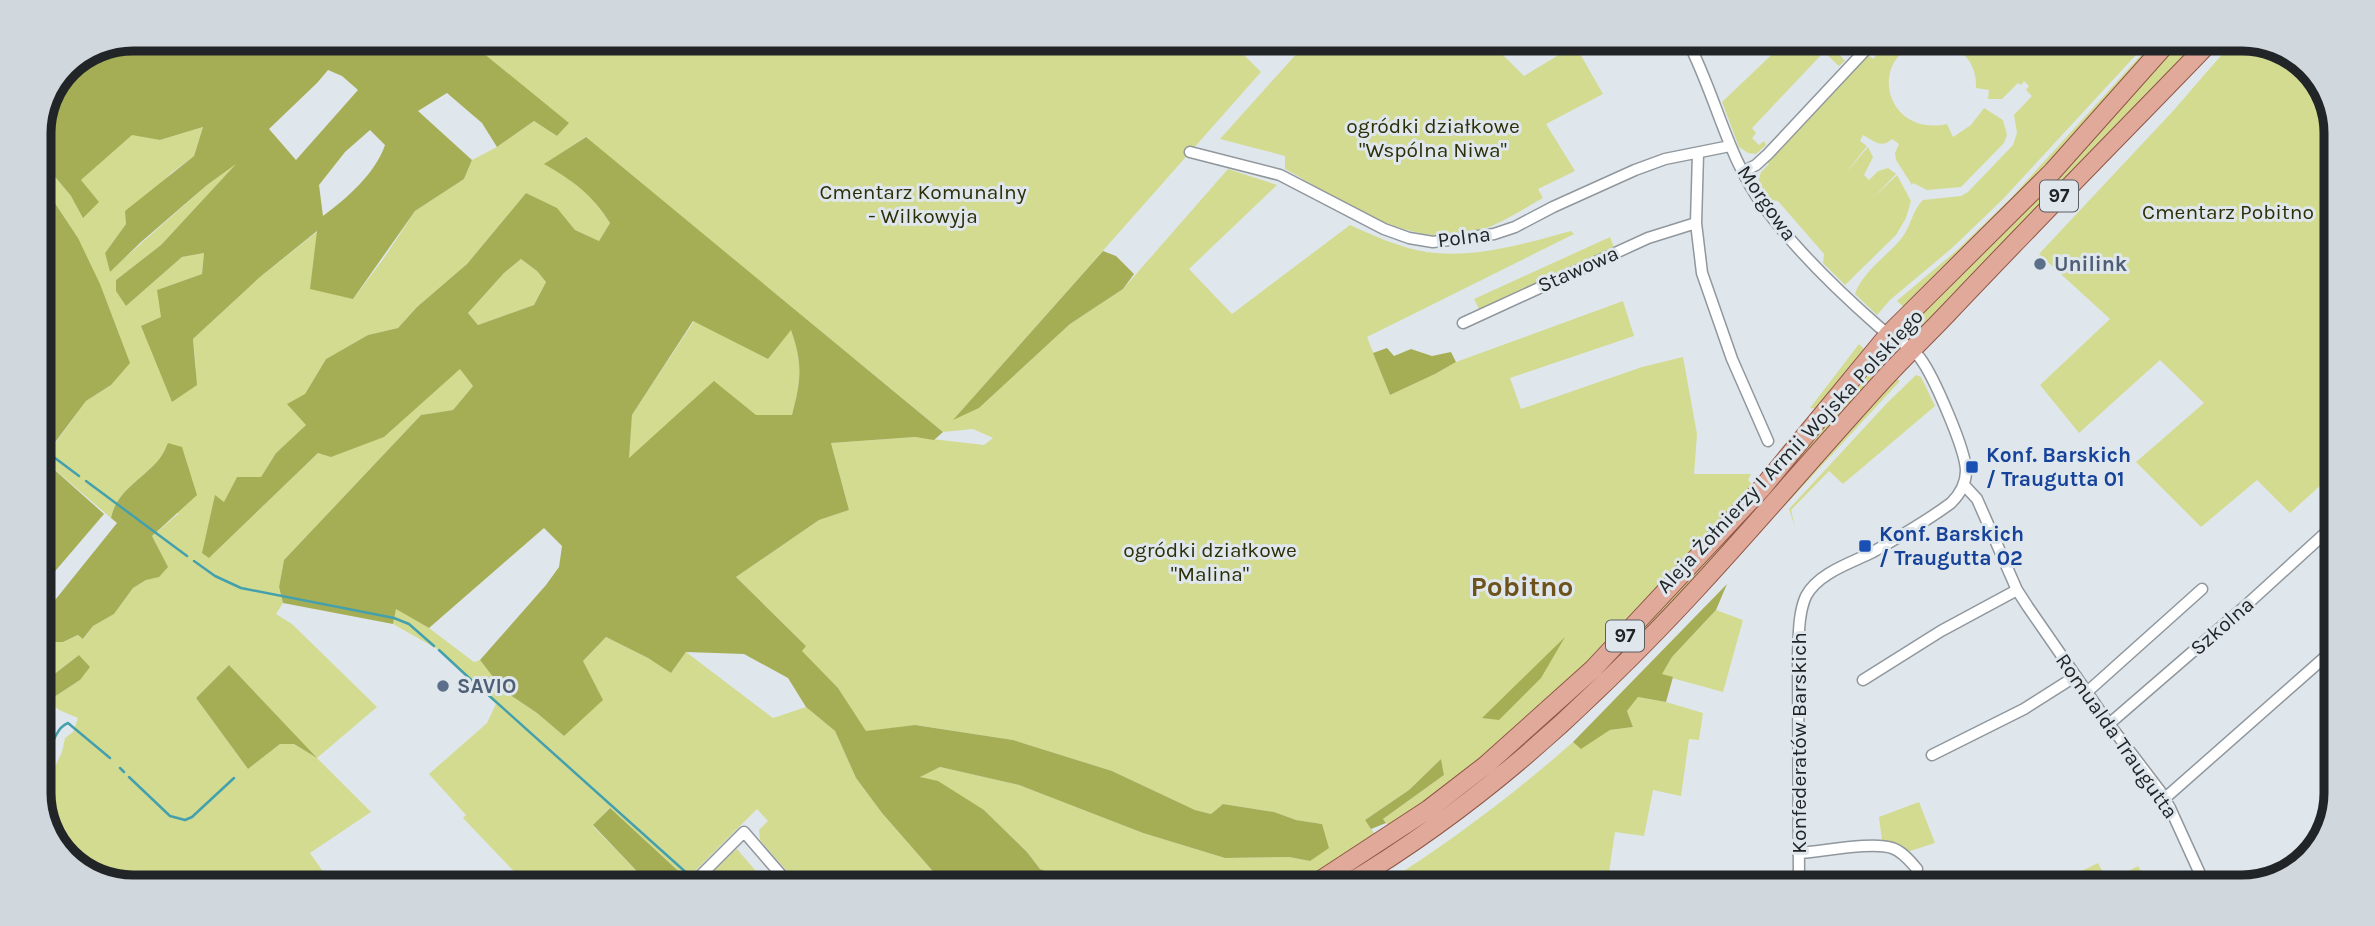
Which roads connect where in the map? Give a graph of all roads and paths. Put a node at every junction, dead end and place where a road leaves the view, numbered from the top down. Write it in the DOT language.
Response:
graph roads {
  1 [pos="1692,51"];
  2 [pos="1865,51"];
  3 [pos="2160,51"];
  4 [pos="2201,51"];
  5 [pos="1730,146"];
  6 [pos="1190,152"];
  7 [pos="1698,154"];
  8 [pos="1742,172"];
  9 [pos="1696,222"];
  10 [pos="1463,323"];
  11 [pos="1888,335"];
  12 [pos="1912,350"];
  13 [pos="1768,441"];
  14 [pos="1964,485"];
  15 [pos="2324,534"];
  16 [pos="2202,589"];
  17 [pos="2017,590"];
  18 [pos="2324,658"];
  19 [pos="2076,676"];
  20 [pos="1863,680"];
  21 [pos="2087,692"];
  22 [pos="2109,724"];
  23 [pos="1932,755"];
  24 [pos="2164,799"];
  25 [pos="1798,853"];
  26 [pos="1917,869"];
  27 [pos="701,875"];
  28 [pos="781,875"];
  29 [pos="1327,875"];
  30 [pos="1361,875"];
  31 [pos="1799,875"];
  32 [pos="2200,875"];
  1 -- 5 [label="street, Morgowa"];
  2 -- 8 [label="street"];
  3 -- 11 [label="main road, Aleja Żołnierzy I Armii Wojska Polskiego / 97"];
  4 -- 12 [label="main road, Aleja Żołnierzy I Armii Wojska Polskiego / 97"];
  5 -- 7 [label="street, Polna"];
  5 -- 8 [label="street, Morgowa"];
  6 -- 7 [label="street, Polna"];
  7 -- 9 [label="street"];
  8 -- 11 [label="street, Morgowa"];
  9 -- 10 [label="street, Stawowa"];
  9 -- 13 [label="street"];
  11 -- 12 [label="street"];
  11 -- 29 [label="main road, Aleja Żołnierzy I Armii Wojska Polskiego / 97"];
  12 -- 14 [label="street"];
  12 -- 30 [label="main road, Aleja Żołnierzy I Armii Wojska Polskiego / 97"];
  14 -- 17 [label="street, Romualda Traugutta"];
  14 -- 25 [label="street, Konfederatów Barskich"];
  15 -- 22 [label="street, Szkolna"];
  16 -- 21 [label="street"];
  17 -- 19 [label="street, Romualda Traugutta"];
  17 -- 20 [label="street"];
  18 -- 24 [label="street"];
  19 -- 21 [label="street, Romualda Traugutta"];
  19 -- 23 [label="street"];
  21 -- 22 [label="street, Romualda Traugutta"];
  22 -- 24 [label="street, Romualda Traugutta"];
  24 -- 32 [label="street, Romualda Traugutta"];
  25 -- 26 [label="street"];
  25 -- 31 [label="street, Konfederatów Barskich"];
  27 -- 28 [label="street"];
}
